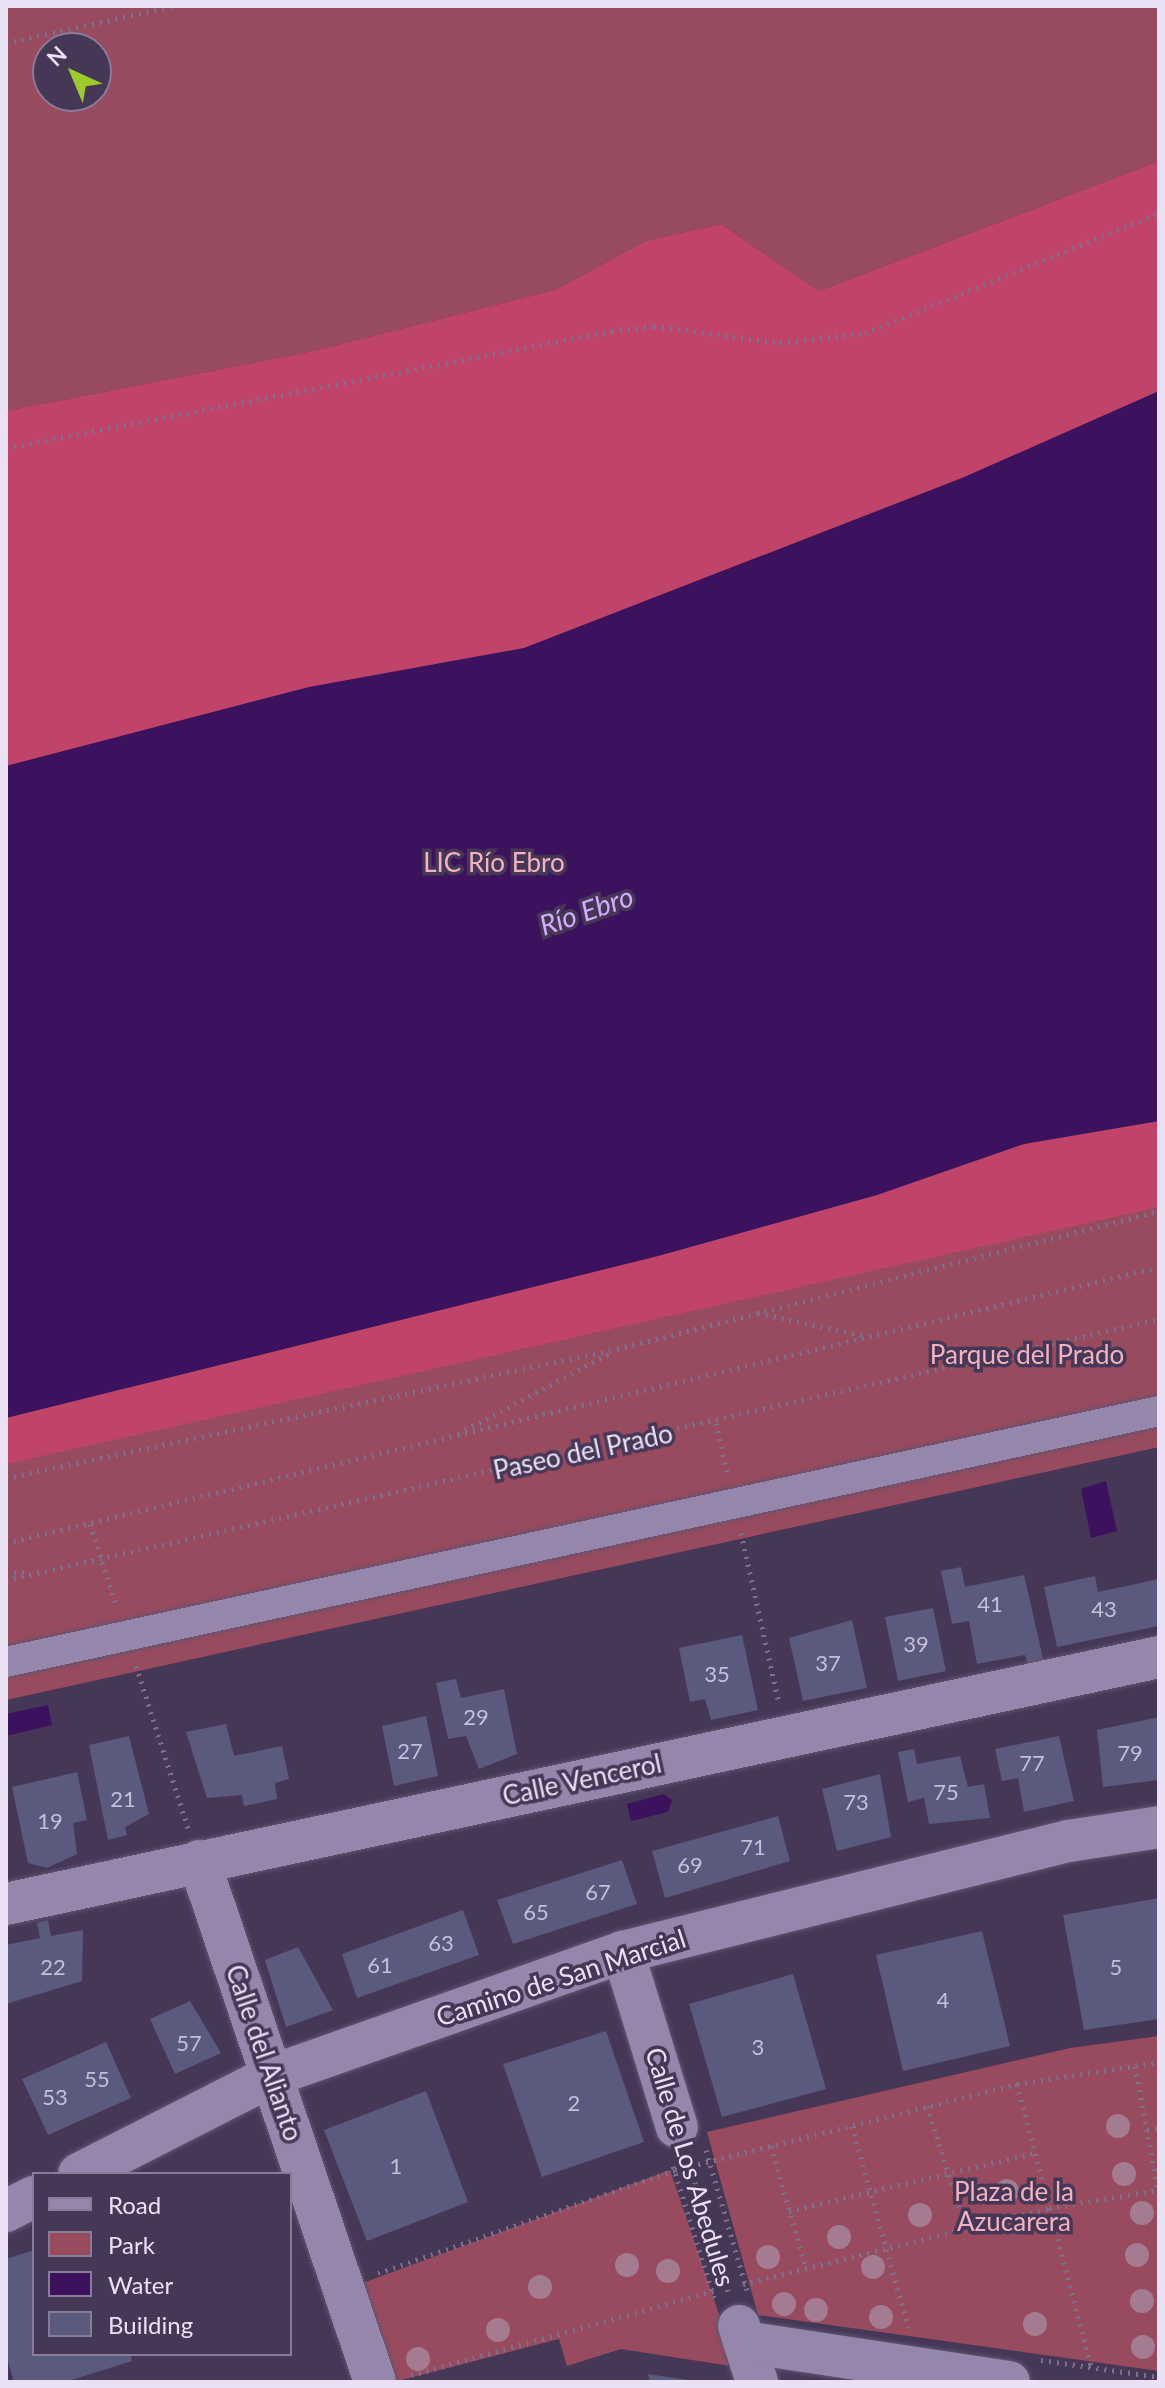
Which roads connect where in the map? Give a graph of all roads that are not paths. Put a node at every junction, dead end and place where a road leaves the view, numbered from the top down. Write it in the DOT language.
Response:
graph roads {
  1 [pos="1159,1411"];
  2 [pos="1159,1657"];
  3 [pos="6,1662"];
  4 [pos="1159,1827"];
  5 [pos="199,1861"];
  6 [pos="6,1904"];
  7 [pos="623,1952"];
  8 [pos="271,2076"];
  9 [pos="683,2139"];
  10 [pos="83,2172"];
  11 [pos="32,2198"];
  12 [pos="6,2211"];
  13 [pos="1020,2370"];
  14 [pos="388,2380"];
  15 [pos="757,2382"];
  1 -- 3 [label="street"];
  2 -- 5 [label="street, Calle Vencerol"];
  4 -- 7 [label="street, Camino de San Marcial"];
  5 -- 6 [label="street, Calle Vencerol"];
  5 -- 8 [label="street, Calle del Alianto"];
  7 -- 8 [label="street, Camino de San Marcial"];
  7 -- 9 [label="street, Calle de Los Abedules"];
  8 -- 10 [label="street, Camino de San Marcial"];
  8 -- 14 [label="street, Calle del Alianto"];
  11 -- 12 [label="street"];
  13 -- 15 [label="street"];
}
